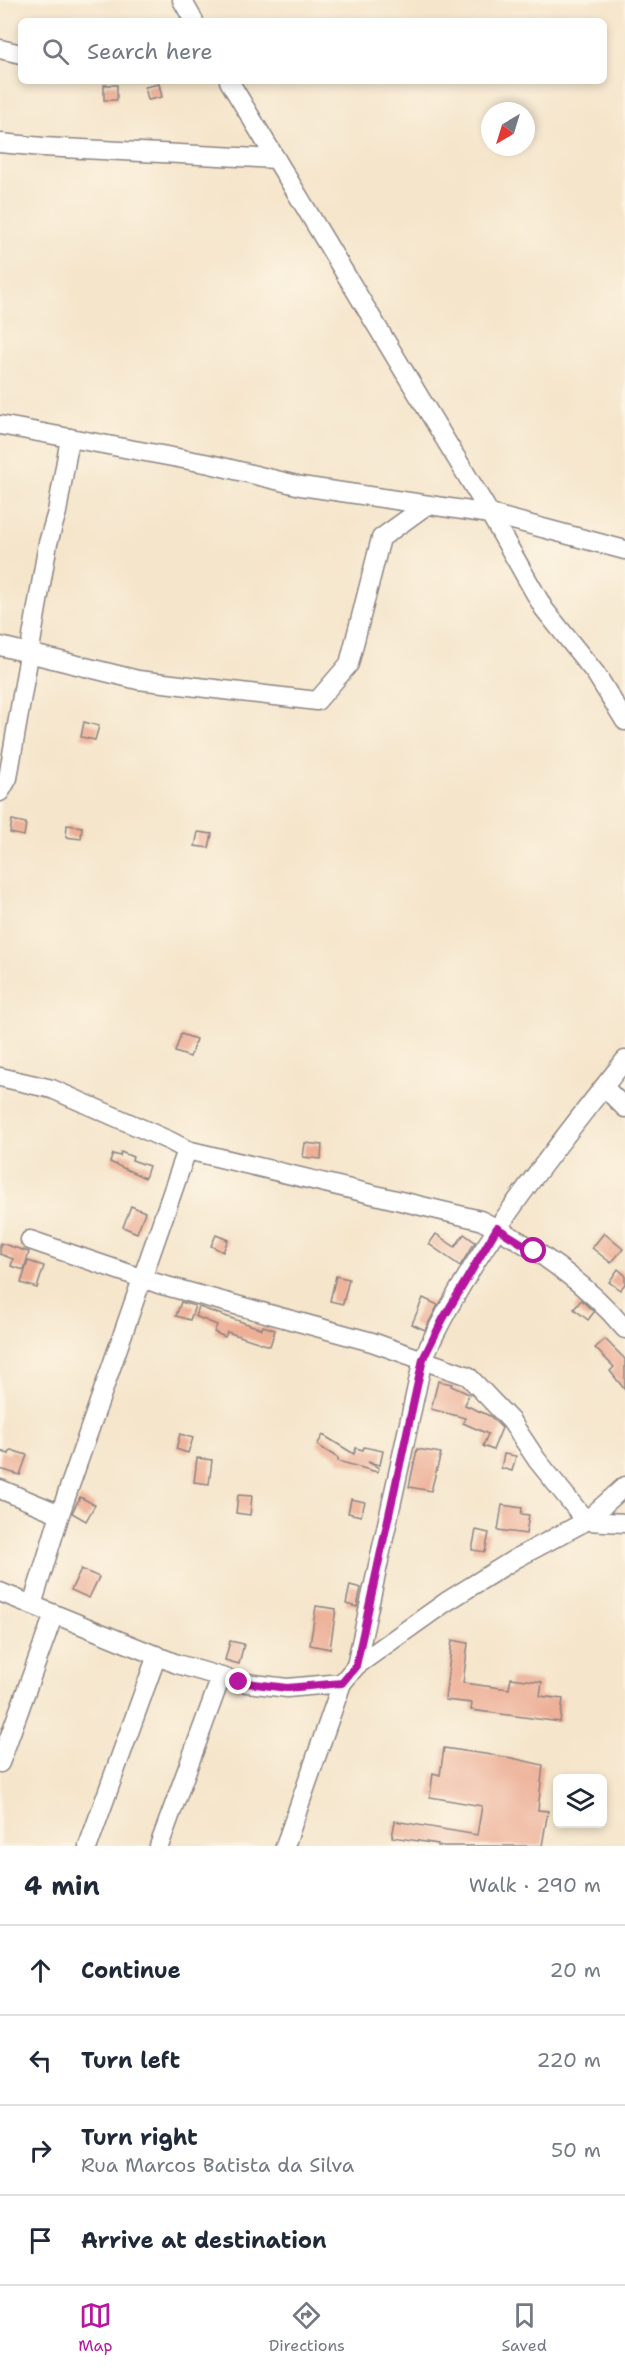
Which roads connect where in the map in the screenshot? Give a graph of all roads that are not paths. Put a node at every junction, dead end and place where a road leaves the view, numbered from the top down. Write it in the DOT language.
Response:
graph roads {
  1 [pos="182,0"];
  2 [pos="192,18"];
  3 [pos="0,49"];
  4 [pos="18,53"];
  5 [pos="231,84"];
  6 [pos="0,143"];
  7 [pos="276,159"];
  8 [pos="0,425"];
  9 [pos="70,438"];
  10 [pos="427,505"];
  11 [pos="490,514"];
  12 [pos="625,550"];
  13 [pos="0,646"];
  14 [pos="29,652"];
  15 [pos="625,721"];
  16 [pos="0,792"];
  17 [pos="625,1060"];
  18 [pos="0,1077"];
  19 [pos="604,1087"];
  20 [pos="625,1108"];
  21 [pos="187,1150"];
  22 [pos="497,1228"];
  23 [pos="30,1240"];
  24 [pos="142,1278"];
  25 [pos="625,1329"];
  26 [pos="423,1359"];
  27 [pos="625,1486"];
  28 [pos="0,1489"];
  29 [pos="60,1515"];
  30 [pos="586,1521"];
  31 [pos="625,1523"];
  32 [pos="0,1592"];
  33 [pos="32,1605"];
  34 [pos="54,1614"];
  35 [pos="157,1655"];
  36 [pos="356,1666"];
  37 [pos="221,1677"];
  38 [pos="342,1683"];
  39 [pos="0,1763"];
  40 [pos="88,1846"];
  41 [pos="159,1846"];
  42 [pos="285,1846"];
  1 -- 2 [label="street"];
  3 -- 4 [label="street"];
  5 -- 7 [label="street"];
  6 -- 7 [label="street"];
  7 -- 11 [label="street"];
  8 -- 9 [label="street"];
  9 -- 10 [label="street"];
  9 -- 14 [label="street"];
  10 -- 11 [label="street"];
  10 -- 14 [label="street"];
  11 -- 12 [label="street"];
  11 -- 15 [label="street"];
  13 -- 14 [label="street"];
  14 -- 16 [label="street"];
  17 -- 19 [label="street"];
  18 -- 21 [label="street"];
  19 -- 20 [label="street"];
  19 -- 22 [label="street"];
  21 -- 22 [label="street"];
  21 -- 24 [label="street"];
  22 -- 25 [label="street"];
  22 -- 26 [label="street"];
  23 -- 24 [label="street"];
  24 -- 26 [label="street"];
  24 -- 29 [label="street"];
  26 -- 30 [label="street"];
  26 -- 36 [label="street"];
  27 -- 30 [label="street"];
  28 -- 29 [label="street"];
  29 -- 33 [label="street"];
  30 -- 31 [label="street"];
  30 -- 36 [label="street"];
  32 -- 33 [label="street"];
  33 -- 34 [label="street"];
  34 -- 35 [label="street"];
  34 -- 39 [label="street"];
  35 -- 37 [label="street"];
  35 -- 40 [label="street"];
  36 -- 38 [label="street"];
  37 -- 38 [label="street"];
  37 -- 41 [label="street"];
  38 -- 42 [label="street"];
}
